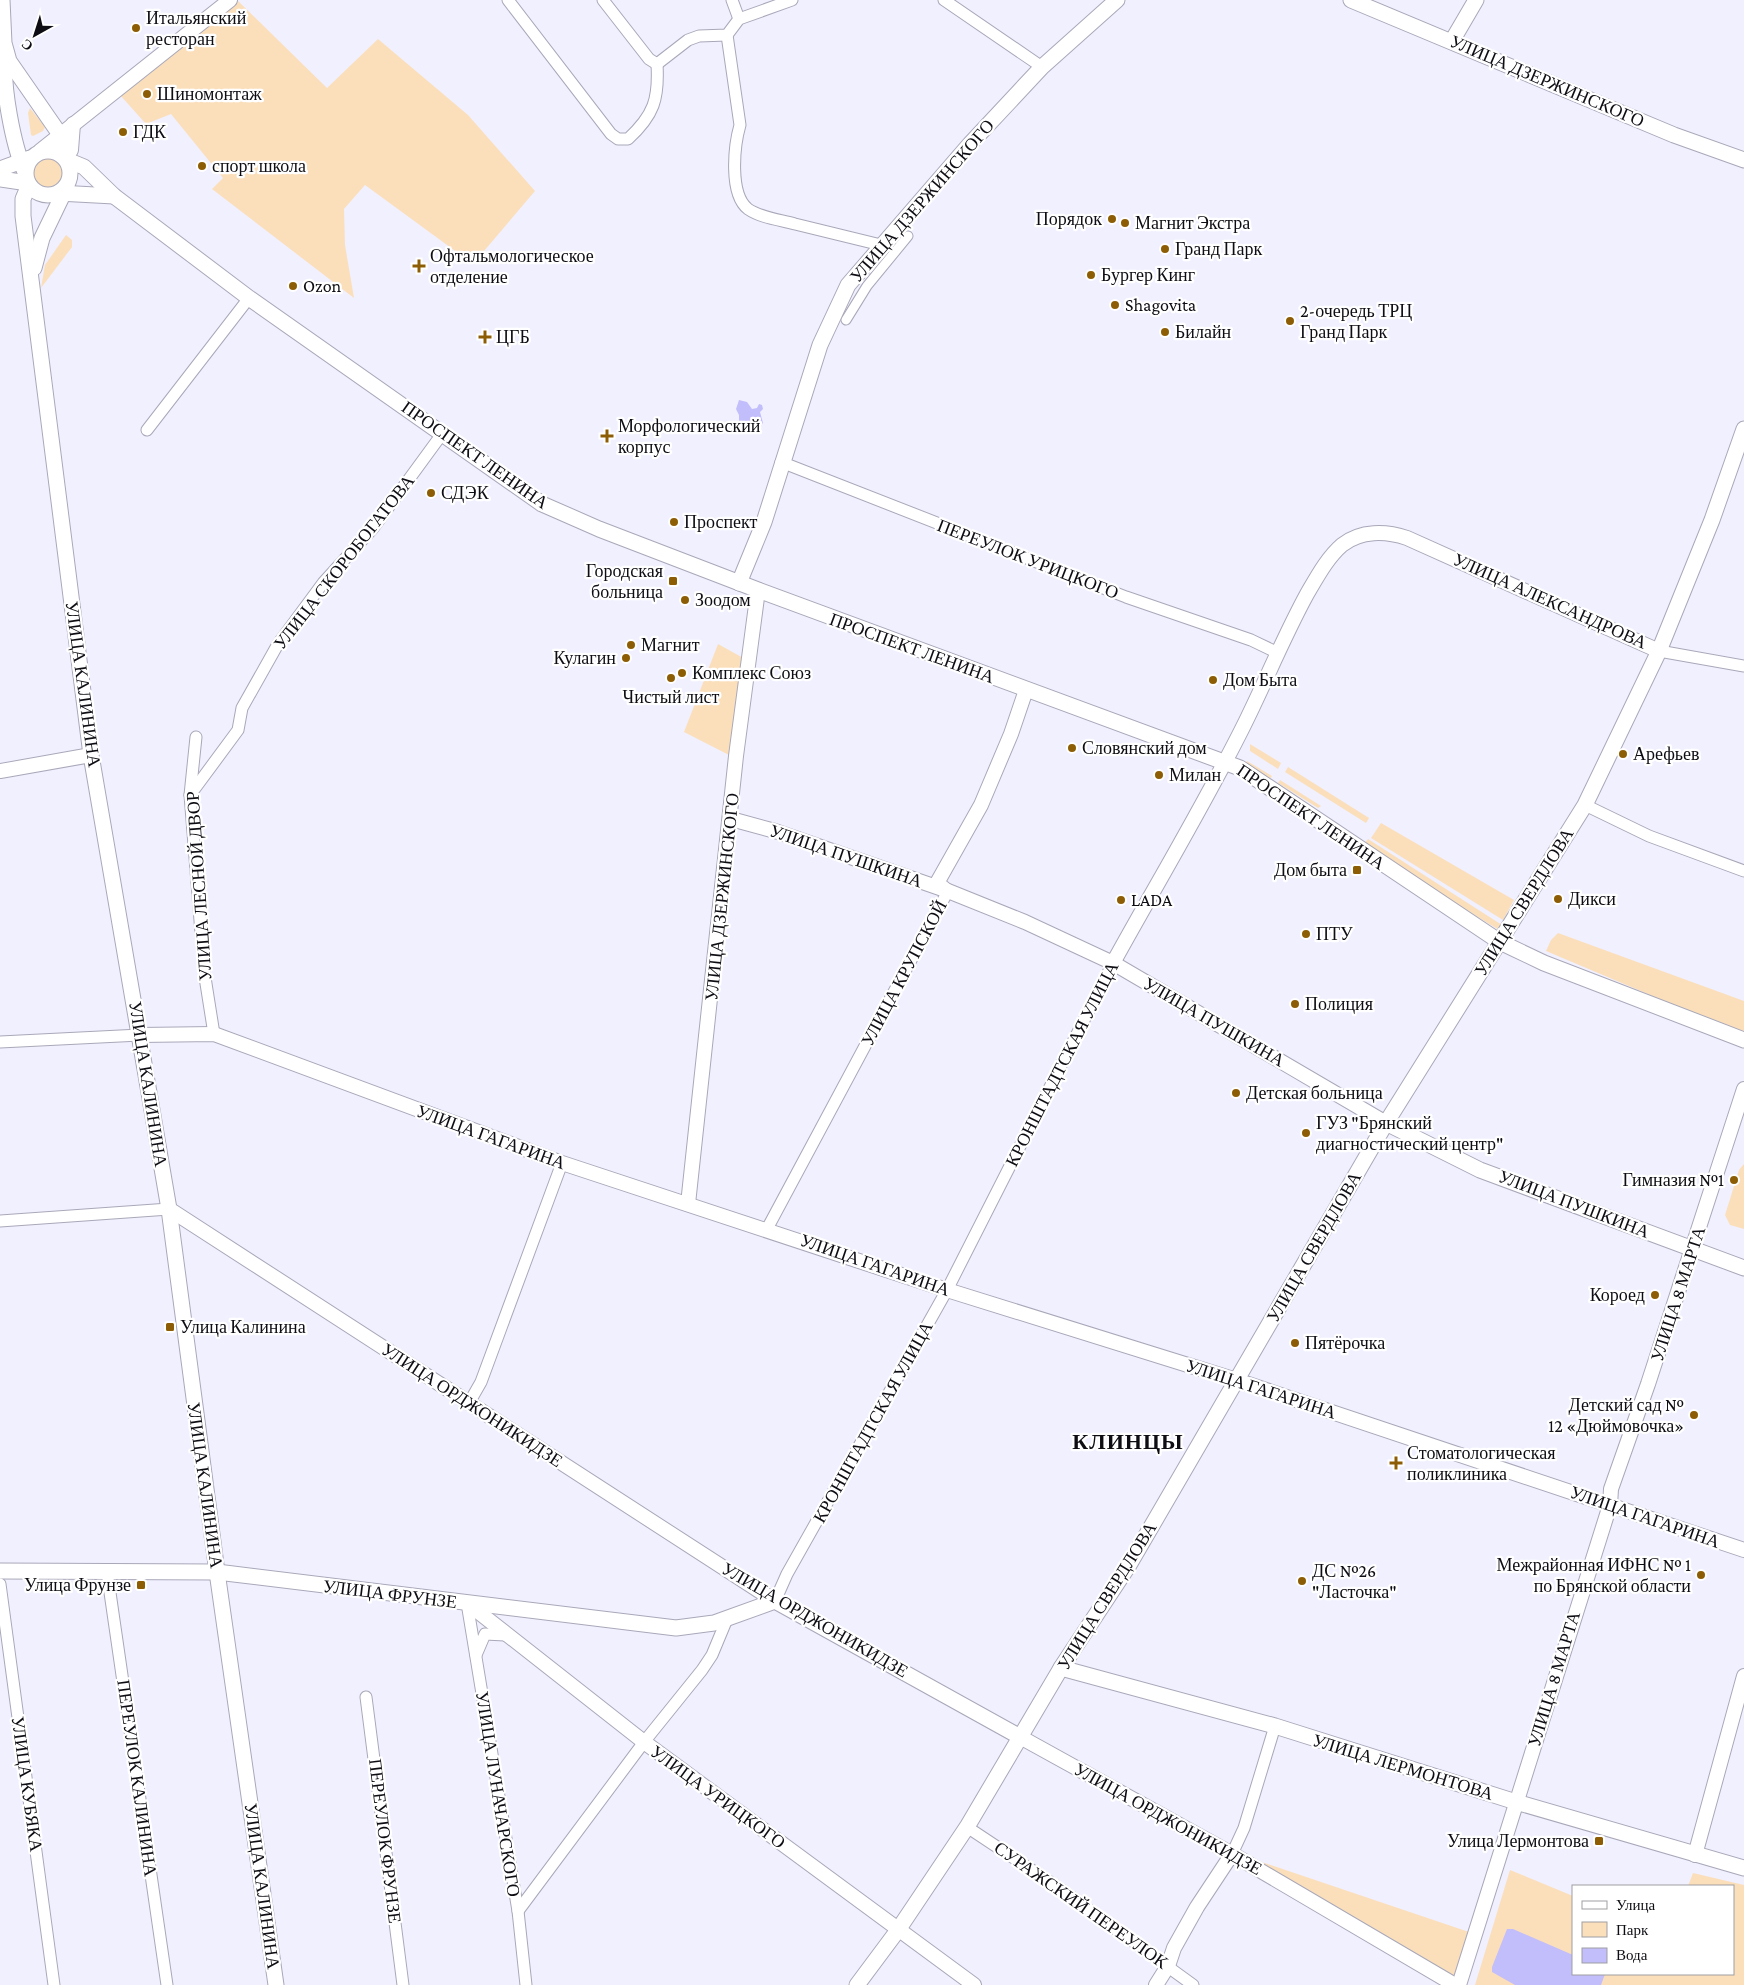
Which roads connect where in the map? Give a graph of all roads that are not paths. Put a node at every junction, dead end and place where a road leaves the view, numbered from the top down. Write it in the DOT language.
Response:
graph roads {
  1 [pos="2,0"];
  2 [pos="230,0"];
  3 [pos="508,0"];
  4 [pos="603,0"];
  5 [pos="732,0"];
  6 [pos="792,0"];
  7 [pos="944,0"];
  8 [pos="1117,0"];
  9 [pos="1351,0"];
  10 [pos="1476,0"];
  11 [pos="739,19"];
  12 [pos="727,35"];
  13 [pos="1452,41"];
  14 [pos="6,53"];
  15 [pos="657,64"];
  16 [pos="1042,67"];
  17 [pos="73,124"];
  18 [pos="60,134"];
  19 [pos="64,158"];
  20 [pos="1744,160"];
  21 [pos="29,168"];
  22 [pos="0,169"];
  23 [pos="0,179"];
  24 [pos="64,190"];
  25 [pos="114,196"];
  26 [pos="908,236"];
  27 [pos="881,245"];
  28 [pos="32,282"];
  29 [pos="249,298"];
  30 [pos="846,320"];
  31 [pos="1744,429"];
  32 [pos="147,430"];
  33 [pos="442,434"];
  34 [pos="781,462"];
  35 [pos="1358,536"];
  36 [pos="739,583"];
  37 [pos="758,590"];
  38 [pos="1659,650"];
  39 [pos="1276,652"];
  40 [pos="1744,666"];
  41 [pos="1026,690"];
  42 [pos="196,737"];
  43 [pos="91,755"];
  44 [pos="1225,762"];
  45 [pos="0,771"];
  46 [pos="190,796"];
  47 [pos="1584,805"];
  48 [pos="731,819"];
  49 [pos="1744,871"];
  50 [pos="948,891"];
  51 [pos="1500,942"];
  52 [pos="1113,963"];
  53 [pos="214,1034"];
  54 [pos="140,1035"];
  55 [pos="1744,1040"];
  56 [pos="0,1042"];
  57 [pos="1744,1089"];
  58 [pos="1386,1123"];
  59 [pos="562,1163"];
  60 [pos="688,1204"];
  61 [pos="168,1209"];
  62 [pos="0,1221"];
  63 [pos="767,1229"];
  64 [pos="1693,1248"];
  65 [pos="1744,1268"];
  66 [pos="947,1290"];
  67 [pos="1236,1380"];
  68 [pos="469,1403"];
  69 [pos="1610,1505"];
  70 [pos="1744,1550"];
  71 [pos="0,1571"];
  72 [pos="107,1572"];
  73 [pos="217,1572"];
  74 [pos="0,1584"];
  75 [pos="775,1601"];
  76 [pos="467,1603"];
  77 [pos="727,1619"];
  78 [pos="505,1635"];
  79 [pos="476,1656"];
  80 [pos="1062,1668"];
  81 [pos="1744,1676"];
  82 [pos="366,1697"];
  83 [pos="1275,1726"];
  84 [pos="1022,1738"];
  85 [pos="644,1742"];
  86 [pos="1516,1802"];
  87 [pos="967,1827"];
  88 [pos="1232,1854"];
  89 [pos="1694,1855"];
  90 [pos="1744,1868"];
  91 [pos="518,1911"];
  92 [pos="898,1930"];
  93 [pos="1168,1966"];
  94 [pos="54,1985"];
  95 [pos="167,1985"];
  96 [pos="276,1985"];
  97 [pos="403,1985"];
  98 [pos="526,1985"];
  99 [pos="858,1985"];
  100 [pos="974,1985"];
  101 [pos="1156,1985"];
  102 [pos="1193,1985"];
  103 [pos="1457,1985"];
  1 -- 14 [label="main road, УЛИЦА КАЛИНИНА"];
  2 -- 17 [label="street"];
  3 -- 15 [label="street"];
  4 -- 15 [label="street"];
  5 -- 11 [label="street"];
  6 -- 11 [label="street"];
  7 -- 16 [label="street"];
  8 -- 16 [label="main road, УЛИЦА ДЗЕРЖИНСКОГО"];
  9 -- 13 [label="main road, УЛИЦА ДЗЕРЖИНСКОГО"];
  10 -- 13 [label="main road"];
  11 -- 12 [label="street"];
  12 -- 15 [label="street"];
  12 -- 27 [label="street"];
  13 -- 20 [label="main road, УЛИЦА ДЗЕРЖИНСКОГО"];
  14 -- 18 [label="main road, УЛИЦА КАЛИНИНА"];
  14 -- 21 [label="main road, УЛИЦА КАЛИНИНА"];
  16 -- 27 [label="main road, УЛИЦА ДЗЕРЖИНСКОГО"];
  17 -- 18 [label="street"];
  17 -- 19 [label="street"];
  18 -- 19 [label="main road"];
  18 -- 21 [label="street"];
  19 -- 21 [label="main road"];
  19 -- 24 [label="main road"];
  19 -- 25 [label="main road, ПРОСПЕКТ ЛЕНИНА"];
  21 -- 22 [label="main road"];
  21 -- 23 [label="main road"];
  21 -- 24 [label="main road"];
  21 -- 28 [label="main road, УЛИЦА КАЛИНИНА"];
  24 -- 25 [label="main road"];
  24 -- 28 [label="main road"];
  25 -- 29 [label="main road, ПРОСПЕКТ ЛЕНИНА"];
  26 -- 30 [label="street"];
  27 -- 34 [label="main road, УЛИЦА ДЗЕРЖИНСКОГО"];
  28 -- 43 [label="main road, УЛИЦА КАЛИНИНА"];
  29 -- 32 [label="street"];
  29 -- 33 [label="main road, ПРОСПЕКТ ЛЕНИНА"];
  31 -- 38 [label="main road, УЛИЦА СВЕРДЛОВА"];
  33 -- 36 [label="main road, ПРОСПЕКТ ЛЕНИНА"];
  33 -- 46 [label="street, УЛИЦА СКОРОБОГАТОВА"];
  34 -- 36 [label="main road, УЛИЦА ДЗЕРЖИНСКОГО"];
  34 -- 39 [label="street, ПЕРЕУЛОК УРИЦКОГО"];
  35 -- 38 [label="street, УЛИЦА АЛЕКСАНДРОВА"];
  35 -- 39 [label="street, КРОНШТАДТСКАЯ УЛИЦА"];
  36 -- 37 [label="main road, ПРОСПЕКТ ЛЕНИНА"];
  37 -- 41 [label="main road, ПРОСПЕКТ ЛЕНИНА"];
  37 -- 48 [label="street, УЛИЦА ДЗЕРЖИНСКОГО"];
  38 -- 40 [label="street, УЛИЦА АЛЕКСАНДРОВА"];
  38 -- 47 [label="main road, УЛИЦА СВЕРДЛОВА"];
  39 -- 44 [label="street, КРОНШТАДТСКАЯ УЛИЦА"];
  41 -- 44 [label="main road, ПРОСПЕКТ ЛЕНИНА"];
  41 -- 50 [label="street, УЛИЦА КРУПСКОЙ"];
  42 -- 46 [label="street, УЛИЦА ЛЕСНОЙ ДВОР"];
  43 -- 45 [label="street"];
  43 -- 54 [label="main road, УЛИЦА КАЛИНИНА"];
  44 -- 51 [label="main road, ПРОСПЕКТ ЛЕНИНА"];
  44 -- 52 [label="street, КРОНШТАДТСКАЯ УЛИЦА"];
  46 -- 53 [label="street, УЛИЦА ЛЕСНОЙ ДВОР"];
  47 -- 49 [label="street"];
  47 -- 51 [label="main road, УЛИЦА СВЕРДЛОВА"];
  48 -- 50 [label="street, УЛИЦА ПУШКИНА"];
  48 -- 60 [label="street, УЛИЦА ДЗЕРЖИНСКОГО"];
  50 -- 52 [label="street, УЛИЦА ПУШКИНА"];
  50 -- 63 [label="street, УЛИЦА КРУПСКОЙ"];
  51 -- 55 [label="main road, ПРОСПЕКТ ЛЕНИНА"];
  51 -- 58 [label="main road, УЛИЦА СВЕРДЛОВА"];
  52 -- 58 [label="street, УЛИЦА ПУШКИНА"];
  52 -- 66 [label="street, КРОНШТАДТСКАЯ УЛИЦА"];
  53 -- 54 [label="street, УЛИЦА ГАГАРИНА"];
  53 -- 59 [label="street, УЛИЦА ГАГАРИНА"];
  54 -- 56 [label="street, УЛИЦА ГАГАРИНА"];
  54 -- 61 [label="main road, УЛИЦА КАЛИНИНА"];
  57 -- 64 [label="street, УЛИЦА 8 МАРТА"];
  58 -- 64 [label="main road, УЛИЦА ПУШКИНА"];
  58 -- 67 [label="main road, УЛИЦА СВЕРДЛОВА"];
  59 -- 60 [label="street, УЛИЦА ГАГАРИНА"];
  59 -- 68 [label="street"];
  60 -- 63 [label="street, УЛИЦА ГАГАРИНА"];
  61 -- 62 [label="street"];
  61 -- 68 [label="street, УЛИЦА ОРДЖОНИКИДЗЕ"];
  61 -- 73 [label="main road, УЛИЦА КАЛИНИНА"];
  63 -- 66 [label="street, УЛИЦА ГАГАРИНА"];
  64 -- 65 [label="main road, УЛИЦА ПУШКИНА"];
  64 -- 69 [label="street, УЛИЦА 8 МАРТА"];
  66 -- 67 [label="street, УЛИЦА ГАГАРИНА"];
  66 -- 75 [label="street, КРОНШТАДТСКАЯ УЛИЦА"];
  67 -- 69 [label="street, УЛИЦА ГАГАРИНА"];
  67 -- 80 [label="main road, УЛИЦА СВЕРДЛОВА"];
  68 -- 75 [label="street, УЛИЦА ОРДЖОНИКИДЗЕ"];
  69 -- 70 [label="street, УЛИЦА ГАГАРИНА"];
  69 -- 86 [label="street, УЛИЦА 8 МАРТА"];
  71 -- 72 [label="main road, УЛИЦА ФРУНЗЕ"];
  72 -- 73 [label="main road, УЛИЦА ФРУНЗЕ"];
  72 -- 95 [label="street, ПЕРЕУЛОК КАЛИНИНА"];
  73 -- 76 [label="main road, УЛИЦА ФРУНЗЕ"];
  73 -- 96 [label="main road, УЛИЦА КАЛИНИНА"];
  74 -- 94 [label="street, УЛИЦА КУБЯКА"];
  75 -- 77 [label="main road, УЛИЦА ФРУНЗЕ"];
  75 -- 84 [label="main road, УЛИЦА ОРДЖОНИКИДЗЕ"];
  76 -- 77 [label="main road, УЛИЦА ФРУНЗЕ"];
  76 -- 78 [label="street, УЛИЦА УРИЦКОГО"];
  76 -- 79 [label="street, УЛИЦА ЛУНАЧАРСКОГО"];
  77 -- 85 [label="street"];
  78 -- 79 [label="street"];
  78 -- 85 [label="street, УЛИЦА УРИЦКОГО"];
  79 -- 91 [label="street, УЛИЦА ЛУНАЧАРСКОГО"];
  80 -- 83 [label="main road, УЛИЦА ЛЕРМОНТОВА"];
  80 -- 84 [label="main road, УЛИЦА СВЕРДЛОВА"];
  81 -- 89 [label="street"];
  82 -- 97 [label="street, ПЕРЕУЛОК ФРУНЗЕ"];
  83 -- 86 [label="main road, УЛИЦА ЛЕРМОНТОВА"];
  83 -- 88 [label="street"];
  84 -- 87 [label="main road, УЛИЦА СВЕРДЛОВА"];
  84 -- 88 [label="street, УЛИЦА ОРДЖОНИКИДЗЕ"];
  85 -- 91 [label="street"];
  85 -- 92 [label="street, УЛИЦА УРИЦКОГО"];
  86 -- 89 [label="main road, УЛИЦА ЛЕРМОНТОВА"];
  86 -- 103 [label="street, УЛИЦА 8 МАРТА"];
  87 -- 92 [label="main road, УЛИЦА СВЕРДЛОВА"];
  87 -- 93 [label="street, СУРАЖСКИЙ ПЕРЕУЛОК"];
  88 -- 93 [label="street"];
  88 -- 103 [label="street, УЛИЦА ОРДЖОНИКИДЗЕ"];
  89 -- 90 [label="main road, УЛИЦА ЛЕРМОНТОВА"];
  91 -- 98 [label="street, УЛИЦА ЛУНАЧАРСКОГО"];
  92 -- 99 [label="main road, УЛИЦА СВЕРДЛОВА"];
  92 -- 100 [label="street, УЛИЦА УРИЦКОГО"];
  93 -- 101 [label="street"];
  93 -- 102 [label="street, СУРАЖСКИЙ ПЕРЕУЛОК"];
}
